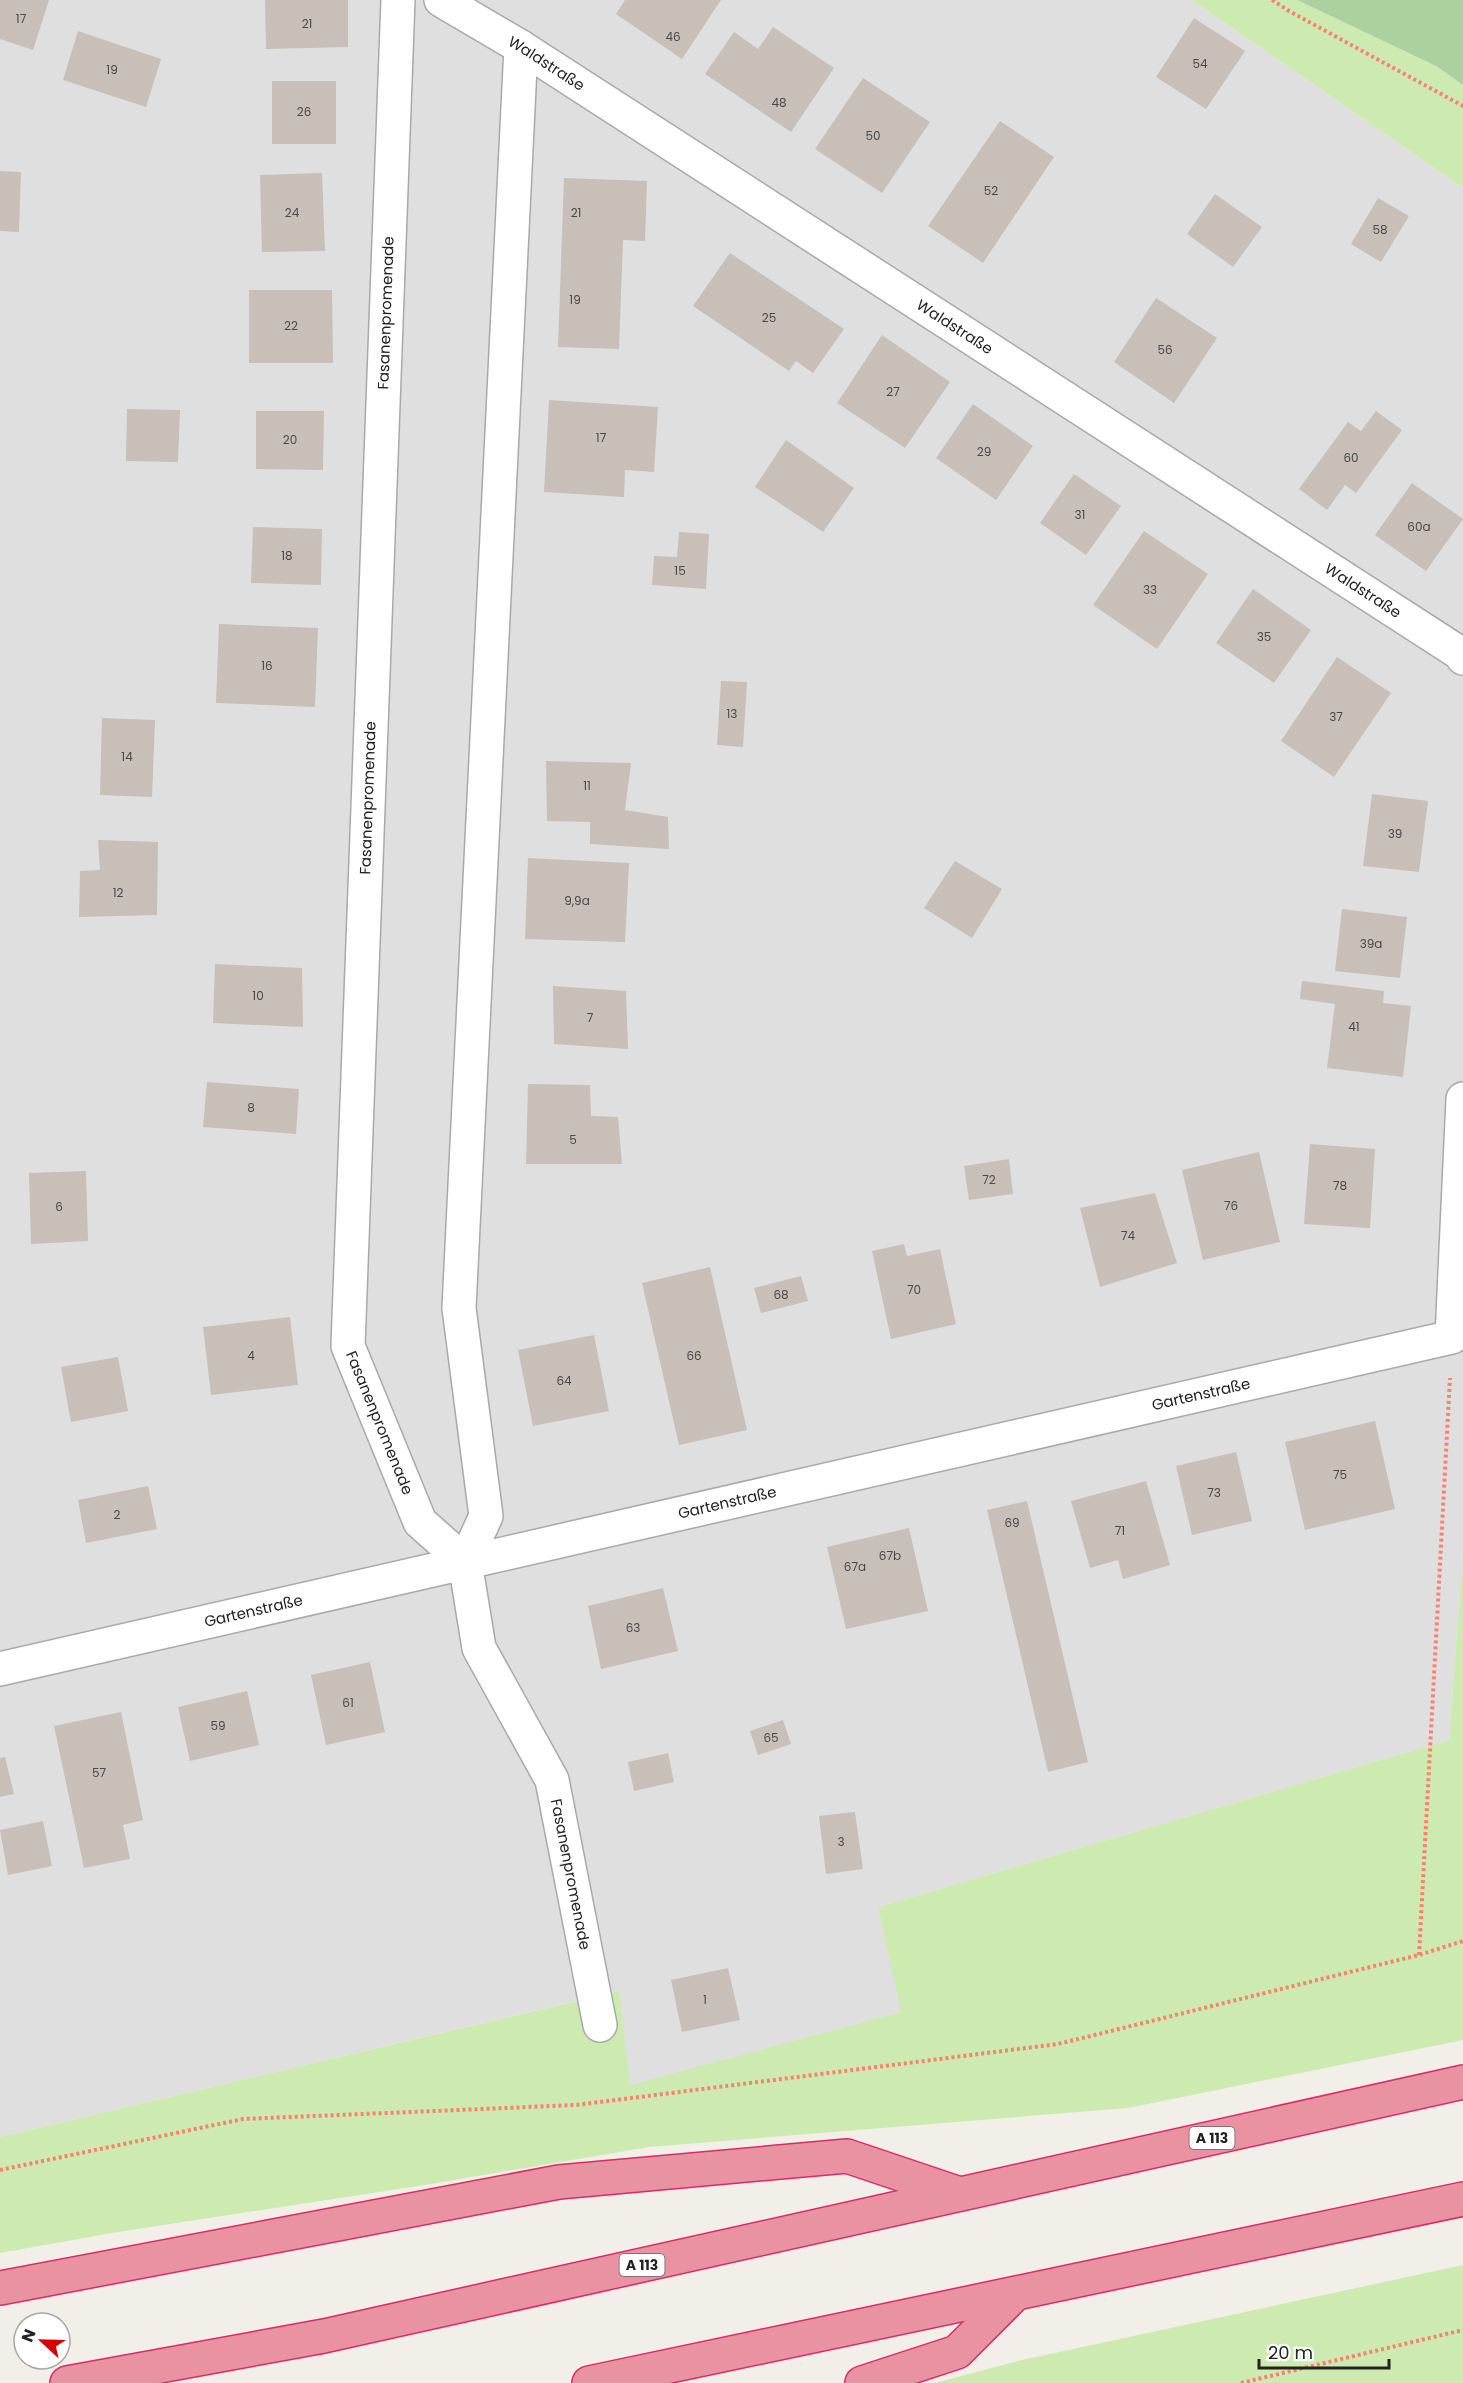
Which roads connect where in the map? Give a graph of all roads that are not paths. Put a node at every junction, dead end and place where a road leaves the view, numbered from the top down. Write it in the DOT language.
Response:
graph roads {
  1 [pos="398,0"];
  2 [pos="441,0"];
  3 [pos="521,48"];
  4 [pos="1463,658"];
  5 [pos="1463,1099"];
  6 [pos="465,1562"];
  7 [pos="0,1669"];
  8 [pos="600,2025"];
  9 [pos="1463,2082"];
  10 [pos="960,2194"];
  11 [pos="1463,2199"];
  12 [pos="0,2288"];
  13 [pos="1014,2295"];
  14 [pos="67,2383"];
  15 [pos="589,2383"];
  16 [pos="862,2383"];
  1 -- 6 [label="street, Fasanenpromenade"];
  2 -- 3 [label="street, Waldstraße"];
  3 -- 4 [label="street, Waldstraße"];
  3 -- 6 [label="street"];
  5 -- 6 [label="street, Gartenstraße"];
  6 -- 7 [label="street, Gartenstraße"];
  6 -- 8 [label="street, Fasanenpromenade"];
  9 -- 10 [label="highway, A 113"];
  10 -- 12 [label="highway"];
  10 -- 14 [label="highway, A 113"];
  11 -- 13 [label="highway"];
  13 -- 15 [label="highway"];
  13 -- 16 [label="highway"];
}
